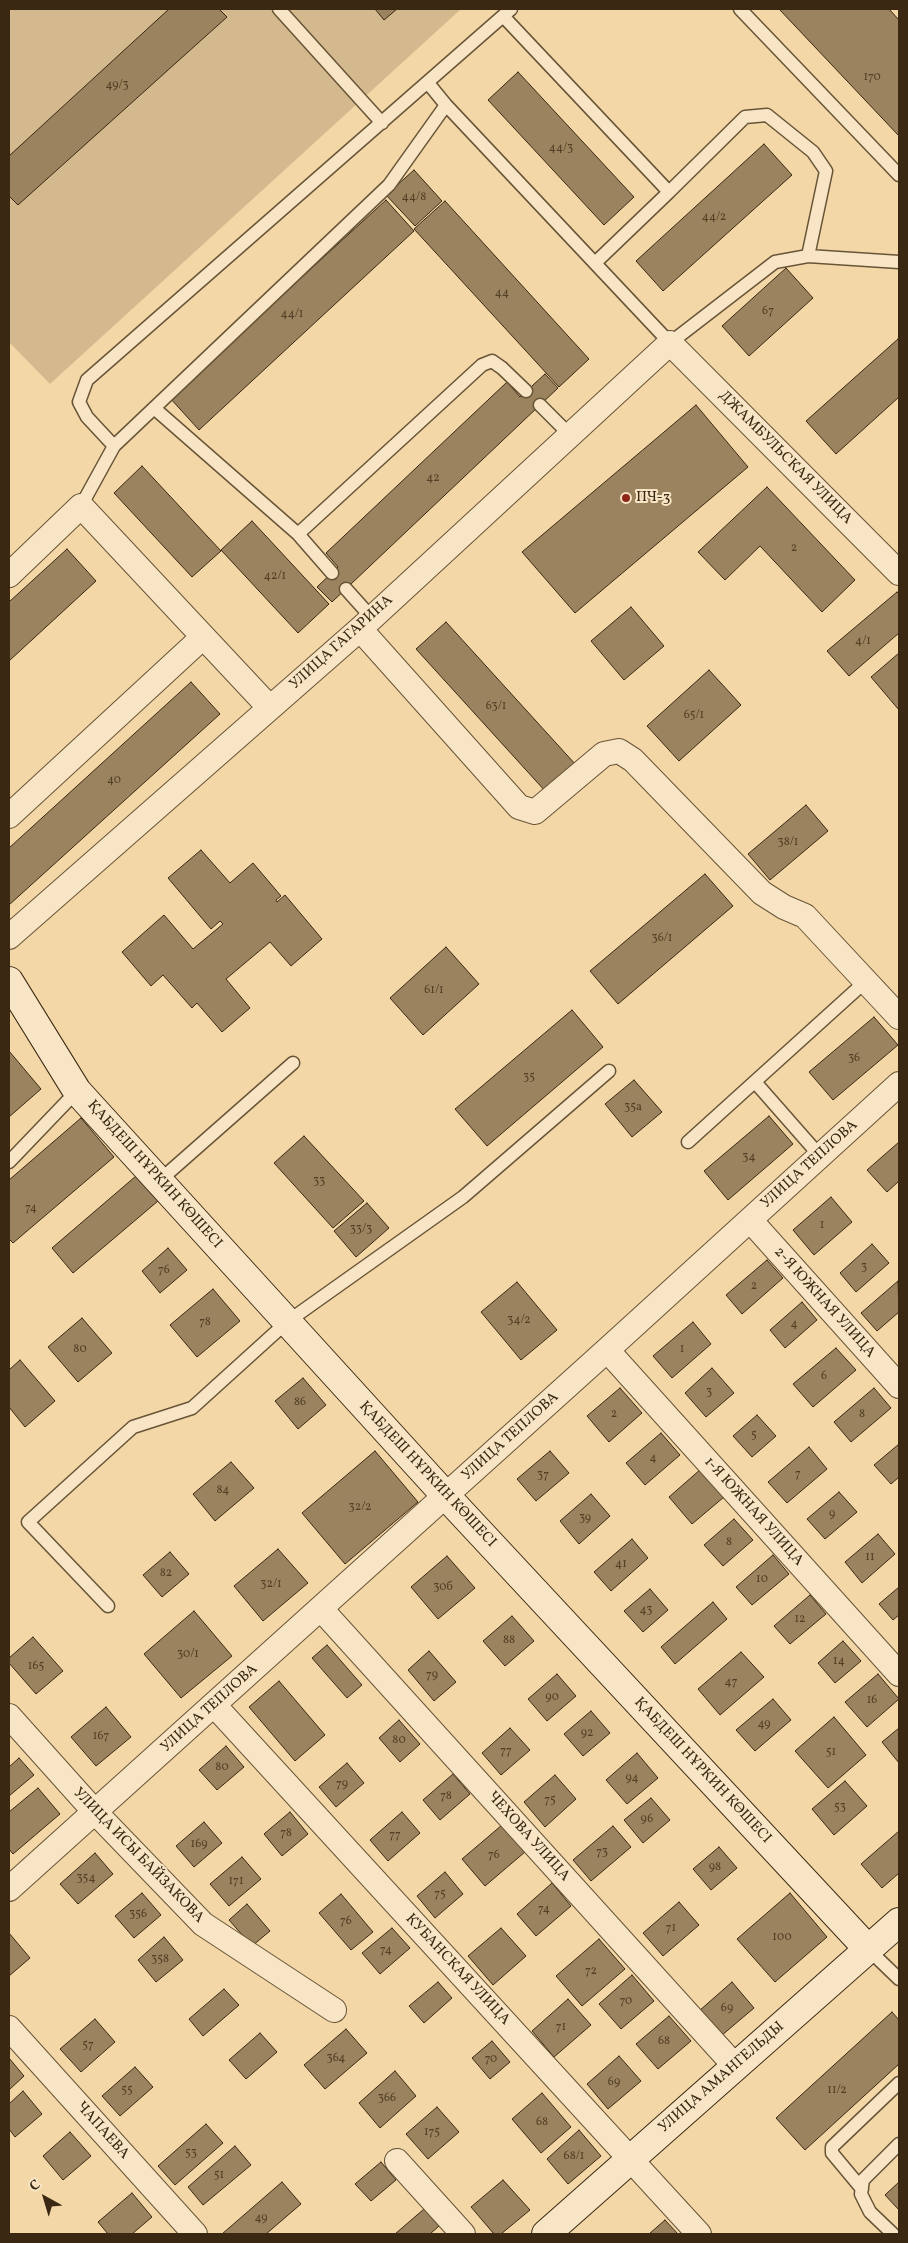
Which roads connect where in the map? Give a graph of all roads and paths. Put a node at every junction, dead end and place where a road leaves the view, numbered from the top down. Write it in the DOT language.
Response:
graph roads {
  1 [pos="279,9"];
  2 [pos="740,9"];
  3 [pos="507,12"];
  4 [pos="428,83"];
  5 [pos="446,105"];
  6 [pos="382,123"];
  7 [pos="899,175"];
  8 [pos="669,192"];
  9 [pos="808,256"];
  10 [pos="899,262"];
  11 [pos="595,263"];
  12 [pos="670,343"];
  13 [pos="526,391"];
  14 [pos="540,405"];
  15 [pos="154,408"];
  16 [pos="570,436"];
  17 [pos="114,446"];
  18 [pos="81,506"];
  19 [pos="298,534"];
  20 [pos="332,573"];
  21 [pos="899,573"];
  22 [pos="9,575"];
  23 [pos="346,589"];
  24 [pos="366,623"];
  25 [pos="203,637"];
  26 [pos="270,708"];
  27 [pos="9,816"];
  28 [pos="9,937"];
  29 [pos="866,981"];
  30 [pos="9,982"];
  31 [pos="899,1017"];
  32 [pos="293,1063"];
  33 [pos="609,1071"];
  34 [pos="755,1082"];
  35 [pos="77,1091"];
  36 [pos="897,1091"];
  37 [pos="688,1142"];
  38 [pos="820,1156"];
  39 [pos="9,1162"];
  40 [pos="159,1181"];
  41 [pos="750,1220"];
  42 [pos="287,1322"];
  43 [pos="607,1350"];
  44 [pos="899,1386"];
  45 [pos="446,1496"];
  46 [pos="108,1606"];
  47 [pos="321,1609"];
  48 [pos="899,1674"];
  49 [pos="214,1705"];
  50 [pos="9,1716"];
  51 [pos="95,1812"];
  52 [pos="9,1889"];
  53 [pos="899,1922"];
  54 [pos="868,1949"];
  55 [pos="899,1980"];
  56 [pos="334,2010"];
  57 [pos="9,2028"];
  58 [pos="735,2066"];
  59 [pos="899,2084"];
  60 [pos="899,2144"];
  61 [pos="630,2158"];
  62 [pos="397,2161"];
  63 [pos="862,2189"];
  64 [pos="196,2234"];
  65 [pos="463,2234"];
  66 [pos="546,2234"];
  67 [pos="699,2234"];
  68 [pos="893,2234"];
  1 -- 6 [label="lane"];
  2 -- 7 [label="lane"];
  3 -- 4 [label="lane"];
  3 -- 8 [label="lane"];
  4 -- 5 [label="lane"];
  4 -- 6 [label="lane"];
  5 -- 11 [label="lane"];
  5 -- 15 [label="lane"];
  6 -- 17 [label="lane"];
  8 -- 9 [label="lane"];
  8 -- 11 [label="lane"];
  9 -- 10 [label="lane"];
  9 -- 12 [label="lane"];
  11 -- 12 [label="lane"];
  12 -- 16 [label="street, УЛИЦА ГАГАРИНА"];
  12 -- 21 [label="street, ДЖАМБУЛЬСКАЯ УЛИЦА"];
  13 -- 19 [label="lane"];
  14 -- 16 [label="lane"];
  15 -- 17 [label="lane"];
  15 -- 19 [label="lane"];
  16 -- 24 [label="street, УЛИЦА ГАГАРИНА"];
  17 -- 18 [label="lane"];
  18 -- 22 [label="street"];
  18 -- 25 [label="street"];
  19 -- 20 [label="lane"];
  23 -- 24 [label="lane"];
  24 -- 26 [label="street, УЛИЦА ГАГАРИНА"];
  24 -- 29 [label="street"];
  25 -- 26 [label="street"];
  25 -- 27 [label="street"];
  26 -- 28 [label="street, УЛИЦА ГАГАРИНА"];
  29 -- 31 [label="street"];
  29 -- 34 [label="lane"];
  30 -- 35 [label="street, ҚАБДЕШ НҰРКИН КӨШЕСІ"];
  32 -- 40 [label="lane"];
  33 -- 42 [label="lane"];
  34 -- 37 [label="lane"];
  34 -- 38 [label="lane"];
  35 -- 39 [label="lane"];
  35 -- 40 [label="street, ҚАБДЕШ НҰРКИН КӨШЕСІ"];
  36 -- 38 [label="street, УЛИЦА ТЕПЛОВА"];
  38 -- 41 [label="street, УЛИЦА ТЕПЛОВА"];
  40 -- 42 [label="street, ҚАБДЕШ НҰРКИН КӨШЕСІ"];
  41 -- 43 [label="street, УЛИЦА ТЕПЛОВА"];
  41 -- 44 [label="street, 2-Я ЮЖНАЯ УЛИЦА"];
  42 -- 45 [label="street, ҚАБДЕШ НҰРКИН КӨШЕСІ"];
  42 -- 46 [label="lane"];
  43 -- 45 [label="street, УЛИЦА ТЕПЛОВА"];
  43 -- 48 [label="street, 1-Я ЮЖНАЯ УЛИЦА"];
  45 -- 47 [label="street, УЛИЦА ТЕПЛОВА"];
  45 -- 54 [label="street, ҚАБДЕШ НҰРКИН КӨШЕСІ"];
  47 -- 49 [label="street, УЛИЦА ТЕПЛОВА"];
  47 -- 58 [label="street, ЧЕХОВА УЛИЦА"];
  49 -- 51 [label="street, УЛИЦА ТЕПЛОВА"];
  49 -- 61 [label="street, КУБАНСКАЯ УЛИЦА"];
  50 -- 51 [label="street, УЛИЦА ИСЫ БАЙЗАКОВА"];
  51 -- 52 [label="street, УЛИЦА ТЕПЛОВА"];
  51 -- 56 [label="street, УЛИЦА ИСЫ БАЙЗАКОВА"];
  53 -- 54 [label="street, УЛИЦА АМАНГЕЛЬДЫ"];
  54 -- 55 [label="lane"];
  54 -- 58 [label="street, УЛИЦА АМАНГЕЛЬДЫ"];
  57 -- 64 [label="street, ЧАПАЕВА"];
  58 -- 61 [label="street, УЛИЦА АМАНГЕЛЬДЫ"];
  59 -- 63 [label="lane"];
  60 -- 63 [label="lane"];
  61 -- 66 [label="street, УЛИЦА АМАНГЕЛЬДЫ"];
  61 -- 67 [label="street, КУБАНСКАЯ УЛИЦА"];
  62 -- 65 [label="street"];
  63 -- 68 [label="lane"];
}
